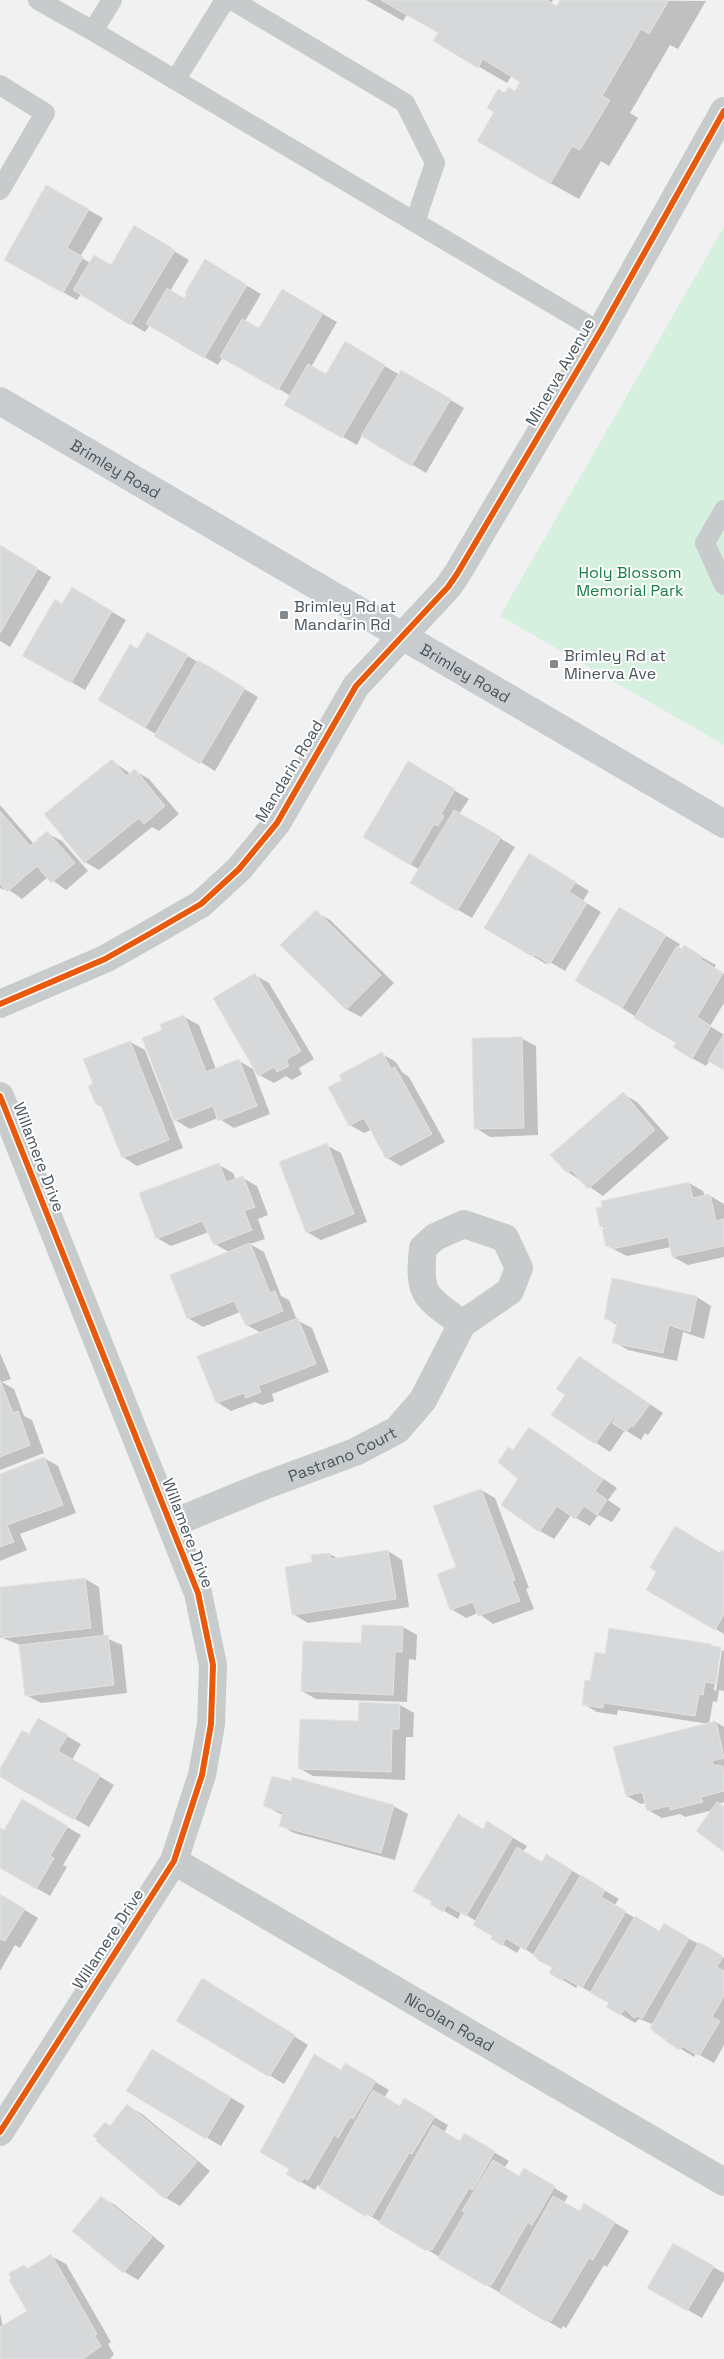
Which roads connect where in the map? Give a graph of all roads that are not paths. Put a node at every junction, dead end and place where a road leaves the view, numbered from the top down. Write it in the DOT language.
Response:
graph roads {
  1 [pos="38,0"];
  2 [pos="112,0"];
  3 [pos="225,0"];
  4 [pos="232,0"];
  5 [pos="93,32"];
  6 [pos="176,79"];
  7 [pos="0,85"];
  8 [pos="724,111"];
  9 [pos="0,190"];
  10 [pos="415,222"];
  11 [pos="600,332"];
  12 [pos="0,401"];
  13 [pos="724,510"];
  14 [pos="724,585"];
  15 [pos="403,635"];
  16 [pos="724,824"];
  17 [pos="0,1004"];
  18 [pos="0,1096"];
  19 [pos="462,1324"];
  20 [pos="172,1524"];
  21 [pos="174,1862"];
  22 [pos="0,2132"];
  23 [pos="724,2182"];
  1 -- 5 [label="lane"];
  2 -- 5 [label="lane"];
  3 -- 6 [label="lane"];
  4 -- 10 [label="lane"];
  5 -- 6 [label="lane"];
  6 -- 10 [label="lane"];
  7 -- 9 [label="lane"];
  8 -- 11 [label="street, Minerva Avenue"];
  10 -- 11 [label="lane"];
  11 -- 15 [label="street, Minerva Avenue"];
  12 -- 15 [label="main road, Brimley Road"];
  13 -- 14 [label="lane"];
  15 -- 16 [label="main road, Brimley Road"];
  15 -- 17 [label="street, Mandarin Road"];
  18 -- 20 [label="street, Willamere Drive"];
  19 -- 20 [label="street, Pastrano Court"];
  20 -- 21 [label="street, Willamere Drive"];
  21 -- 22 [label="street, Willamere Drive"];
  21 -- 23 [label="street, Nicolan Road"];
}
